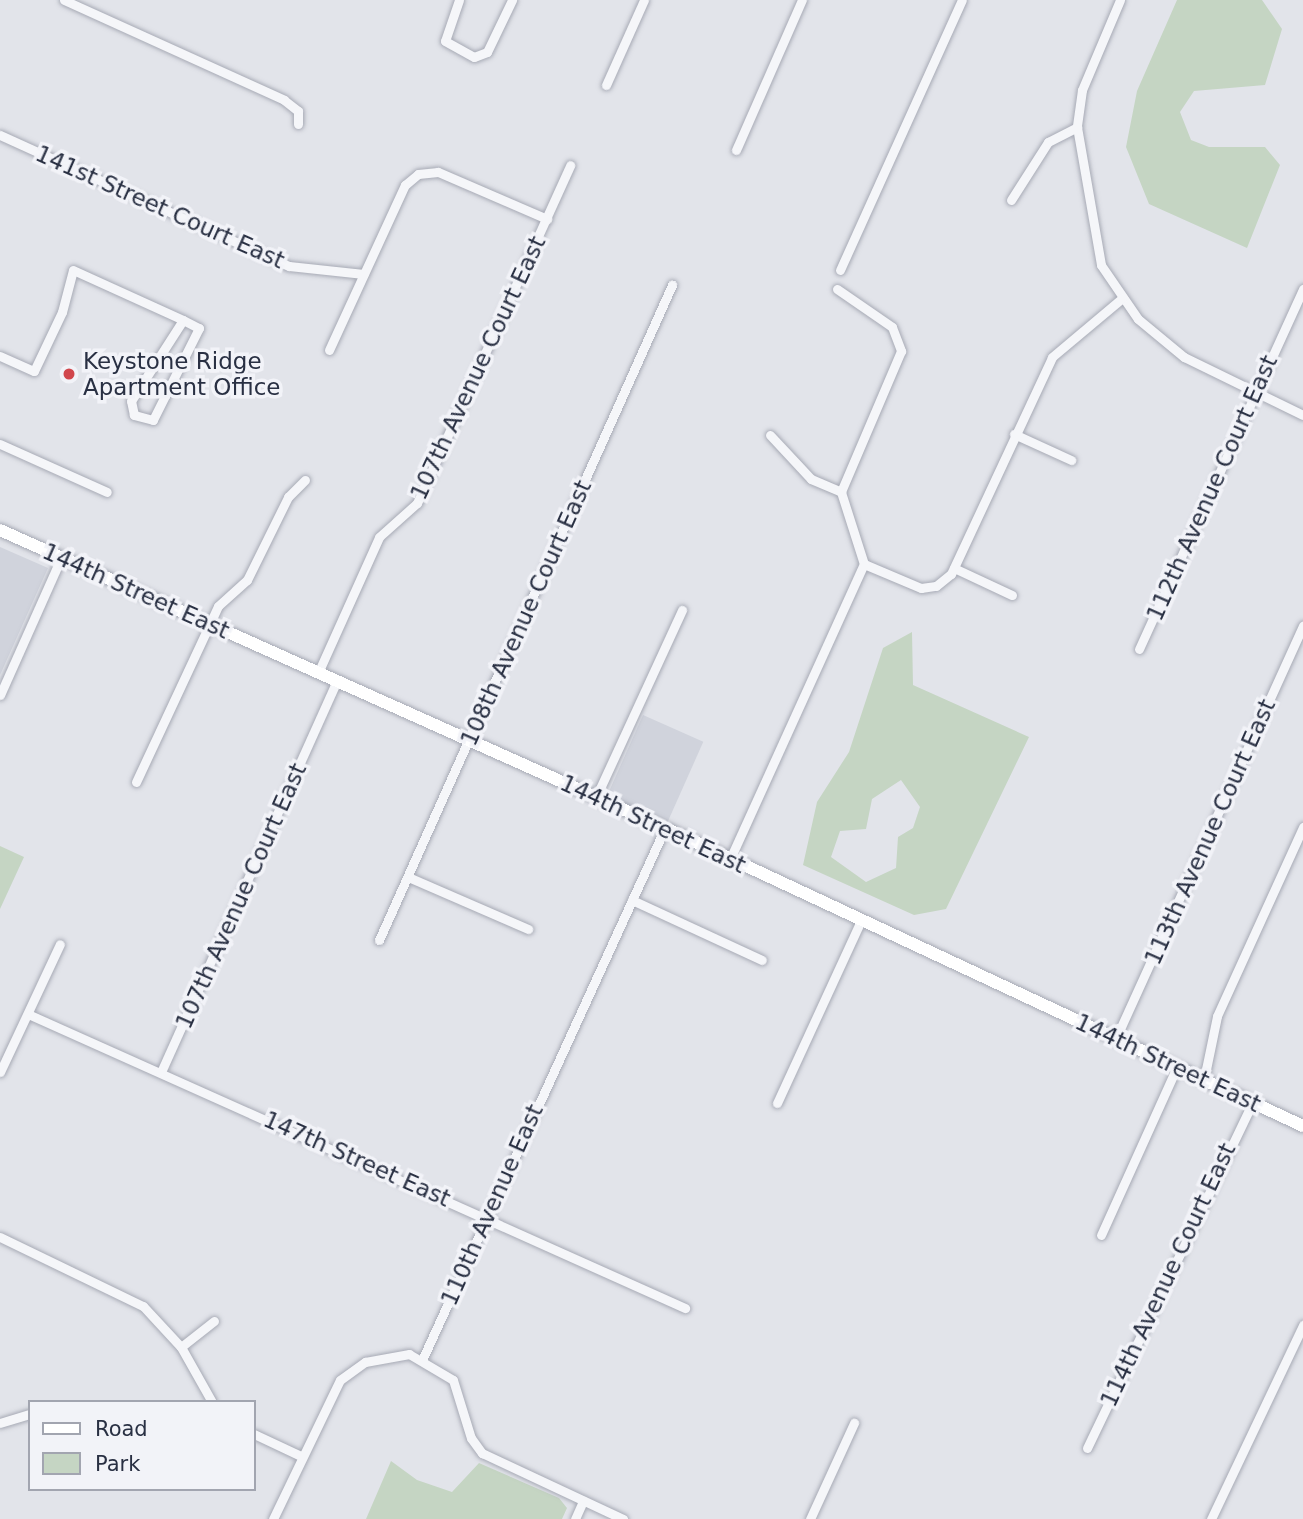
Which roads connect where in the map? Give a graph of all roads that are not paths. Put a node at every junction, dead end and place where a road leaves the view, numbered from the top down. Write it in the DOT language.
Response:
graph roads {
  1 [pos="64,0"];
  2 [pos="459,0"];
  3 [pos="512,0"];
  4 [pos="644,0"];
  5 [pos="802,0"];
  6 [pos="962,0"];
  7 [pos="1120,0"];
  8 [pos="606,85"];
  9 [pos="298,124"];
  10 [pos="1077,127"];
  11 [pos="0,135"];
  12 [pos="736,150"];
  13 [pos="570,166"];
  14 [pos="1011,200"];
  15 [pos="547,219"];
  16 [pos="839,270"];
  17 [pos="364,274"];
  18 [pos="673,285"];
  19 [pos="837,289"];
  20 [pos="1303,289"];
  21 [pos="1121,299"];
  22 [pos="183,320"];
  23 [pos="329,351"];
  24 [pos="0,356"];
  25 [pos="1255,393"];
  26 [pos="1303,415"];
  27 [pos="1014,434"];
  28 [pos="770,435"];
  29 [pos="0,444"];
  30 [pos="1071,460"];
  31 [pos="305,480"];
  32 [pos="107,492"];
  33 [pos="841,492"];
  34 [pos="0,530"];
  35 [pos="61,558"];
  36 [pos="864,564"];
  37 [pos="954,568"];
  38 [pos="1012,595"];
  39 [pos="682,610"];
  40 [pos="209,624"];
  41 [pos="1303,625"];
  42 [pos="1139,649"];
  43 [pos="318,673"];
  44 [pos="337,681"];
  45 [pos="0,695"];
  46 [pos="469,741"];
  47 [pos="136,782"];
  48 [pos="596,797"];
  49 [pos="1303,827"];
  50 [pos="665,828"];
  51 [pos="730,859"];
  52 [pos="408,877"];
  53 [pos="632,900"];
  54 [pos="861,920"];
  55 [pos="528,929"];
  56 [pos="379,940"];
  57 [pos="60,944"];
  58 [pos="762,960"];
  59 [pos="28,1014"];
  60 [pos="1116,1038"];
  61 [pos="1177,1068"];
  62 [pos="0,1072"];
  63 [pos="161,1072"];
  64 [pos="1204,1079"];
  65 [pos="1252,1102"];
  66 [pos="776,1103"];
  67 [pos="1303,1126"];
  68 [pos="486,1217"];
  69 [pos="1101,1235"];
  70 [pos="0,1237"];
  71 [pos="685,1308"];
  72 [pos="214,1321"];
  73 [pos="1303,1325"];
  74 [pos="181,1347"];
  75 [pos="423,1359"];
  76 [pos="211,1400"];
  77 [pos="28,1416"];
  78 [pos="0,1423"];
  79 [pos="854,1423"];
  80 [pos="256,1435"];
  81 [pos="1087,1448"];
  82 [pos="301,1457"];
  83 [pos="583,1502"];
  84 [pos="272,1519"];
  85 [pos="575,1519"];
  86 [pos="623,1519"];
  87 [pos="810,1519"];
  88 [pos="1211,1519"];
  1 -- 9 [label="street"];
  2 -- 3 [label="street"];
  4 -- 8 [label="street"];
  5 -- 12 [label="street"];
  6 -- 16 [label="street"];
  7 -- 10 [label="street"];
  10 -- 14 [label="street"];
  10 -- 21 [label="street"];
  11 -- 17 [label="street, 141st Street Court East"];
  13 -- 15 [label="street, 107th Avenue Court East"];
  15 -- 17 [label="street"];
  15 -- 43 [label="street, 107th Avenue Court East"];
  17 -- 23 [label="street"];
  18 -- 46 [label="street, 108th Avenue Court East"];
  19 -- 33 [label="street"];
  20 -- 25 [label="street, 112th Avenue Court East"];
  21 -- 25 [label="street"];
  21 -- 27 [label="street"];
  22 -- 22 [label="street"];
  22 -- 24 [label="street"];
  25 -- 26 [label="street"];
  25 -- 42 [label="street, 112th Avenue Court East"];
  27 -- 30 [label="street"];
  27 -- 37 [label="street"];
  28 -- 33 [label="street"];
  29 -- 32 [label="street"];
  31 -- 40 [label="street"];
  33 -- 36 [label="street"];
  34 -- 35 [label="street, 144th Street East"];
  35 -- 40 [label="street, 144th Street East"];
  35 -- 45 [label="street"];
  36 -- 37 [label="street"];
  36 -- 51 [label="street"];
  37 -- 38 [label="street"];
  39 -- 48 [label="street"];
  40 -- 43 [label="street, 144th Street East"];
  40 -- 47 [label="street"];
  41 -- 60 [label="street, 113th Avenue Court East"];
  43 -- 44 [label="street, 144th Street East"];
  44 -- 46 [label="street, 144th Street East"];
  44 -- 63 [label="street, 107th Avenue Court East"];
  46 -- 48 [label="street, 144th Street East"];
  46 -- 52 [label="street, 108th Avenue Court East"];
  48 -- 50 [label="street, 144th Street East"];
  49 -- 64 [label="street"];
  50 -- 51 [label="street, 144th Street East"];
  50 -- 53 [label="street, 110th Avenue East"];
  51 -- 54 [label="street, 144th Street East"];
  52 -- 55 [label="street"];
  52 -- 56 [label="street, 108th Avenue Court East"];
  53 -- 58 [label="street"];
  53 -- 68 [label="street, 110th Avenue East"];
  54 -- 60 [label="street, 144th Street East"];
  54 -- 66 [label="street"];
  57 -- 59 [label="street"];
  59 -- 62 [label="street"];
  59 -- 63 [label="street, 147th Street East"];
  60 -- 61 [label="street, 144th Street East"];
  61 -- 64 [label="street, 144th Street East"];
  61 -- 69 [label="street"];
  63 -- 68 [label="street, 147th Street East"];
  64 -- 65 [label="street, 144th Street East"];
  65 -- 67 [label="street, 144th Street East"];
  65 -- 81 [label="street, 114th Avenue Court East"];
  68 -- 71 [label="street, 147th Street East"];
  68 -- 75 [label="street, 110th Avenue East"];
  70 -- 74 [label="street"];
  72 -- 74 [label="street"];
  73 -- 88 [label="street"];
  74 -- 76 [label="street"];
  75 -- 82 [label="street"];
  75 -- 83 [label="street"];
  77 -- 78 [label="street"];
  79 -- 87 [label="street"];
  80 -- 82 [label="street"];
  82 -- 84 [label="street"];
  83 -- 85 [label="street"];
  83 -- 86 [label="street"];
}
